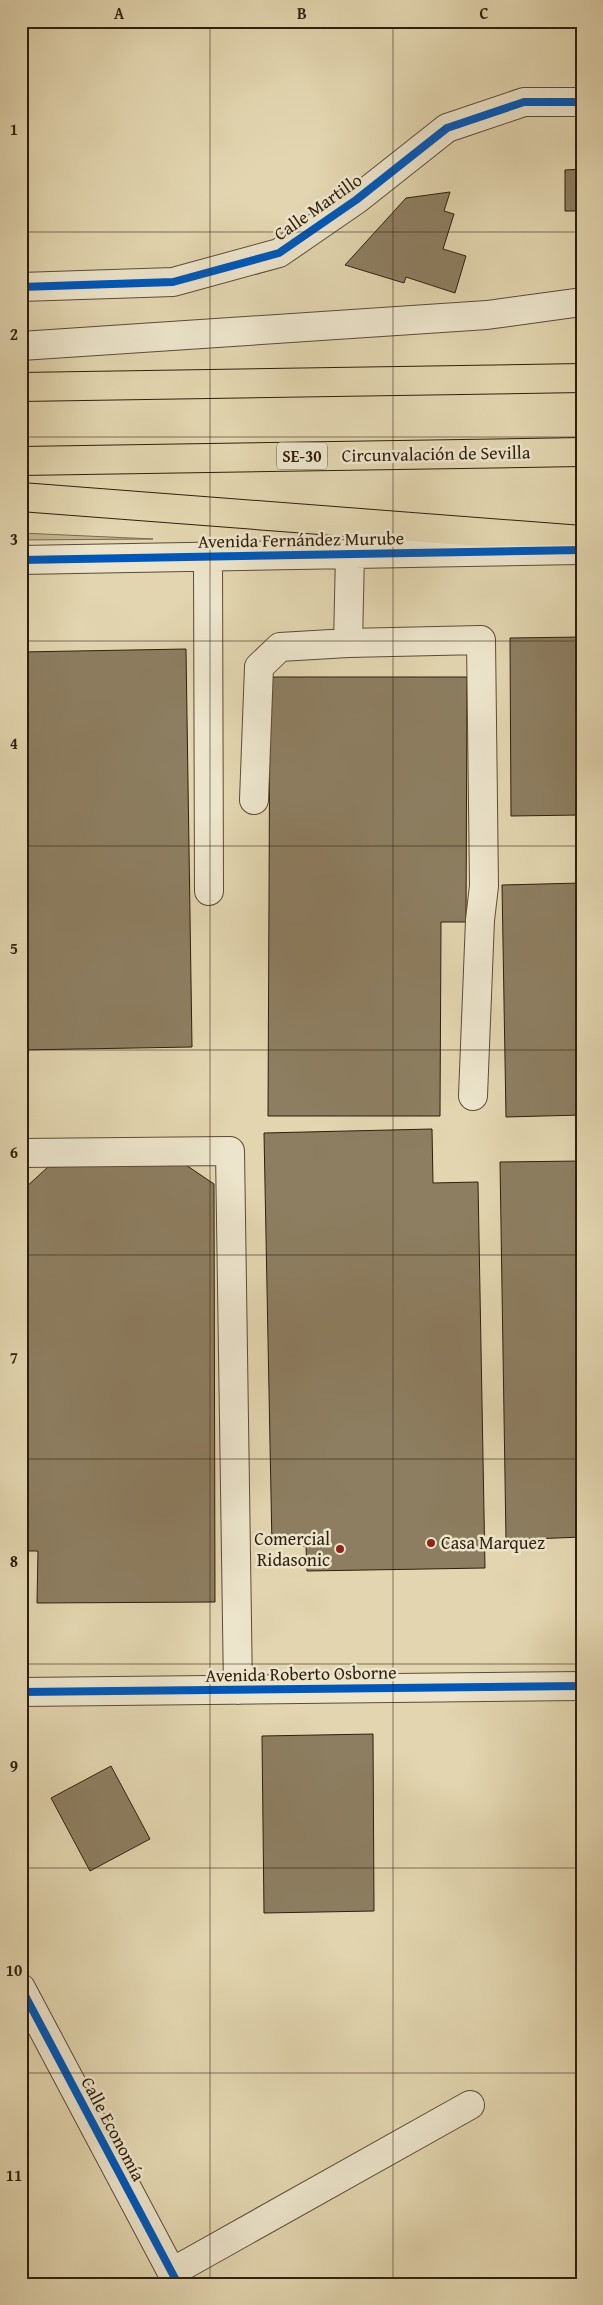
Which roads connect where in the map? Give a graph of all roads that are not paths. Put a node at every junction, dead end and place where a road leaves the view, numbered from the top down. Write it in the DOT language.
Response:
graph roads {
  1 [pos="582,102"];
  2 [pos="21,287"];
  3 [pos="582,302"];
  4 [pos="21,346"];
  5 [pos="582,378"];
  6 [pos="21,387"];
  7 [pos="582,452"];
  8 [pos="21,461"];
  9 [pos="21,497"];
  10 [pos="582,540"];
  11 [pos="582,550"];
  12 [pos="350,554"];
  13 [pos="208,557"];
  14 [pos="21,560"];
  15 [pos="348,642"];
  16 [pos="254,800"];
  17 [pos="209,891"];
  18 [pos="473,1096"];
  19 [pos="21,1153"];
  20 [pos="582,1686"];
  21 [pos="238,1690"];
  22 [pos="21,1692"];
  23 [pos="21,1988"];
  24 [pos="470,2105"];
  25 [pos="175,2278"];
  1 -- 2 [label="street, Calle Martillo"];
  3 -- 4 [label="street"];
  5 -- 6 [label="highway"];
  7 -- 8 [label="highway, Circunvalación de Sevilla / SE-30"];
  9 -- 10 [label="highway"];
  11 -- 12 [label="street, Avenida Fernández Murube"];
  12 -- 13 [label="street, Avenida Fernández Murube"];
  12 -- 15 [label="street"];
  13 -- 14 [label="street, Avenida Fernández Murube"];
  13 -- 17 [label="street"];
  15 -- 16 [label="street"];
  15 -- 18 [label="street"];
  19 -- 21 [label="street"];
  20 -- 21 [label="street, Avenida Roberto Osborne"];
  21 -- 22 [label="street, Avenida Roberto Osborne"];
  23 -- 25 [label="street, Calle Economía"];
  24 -- 25 [label="street"];
}
